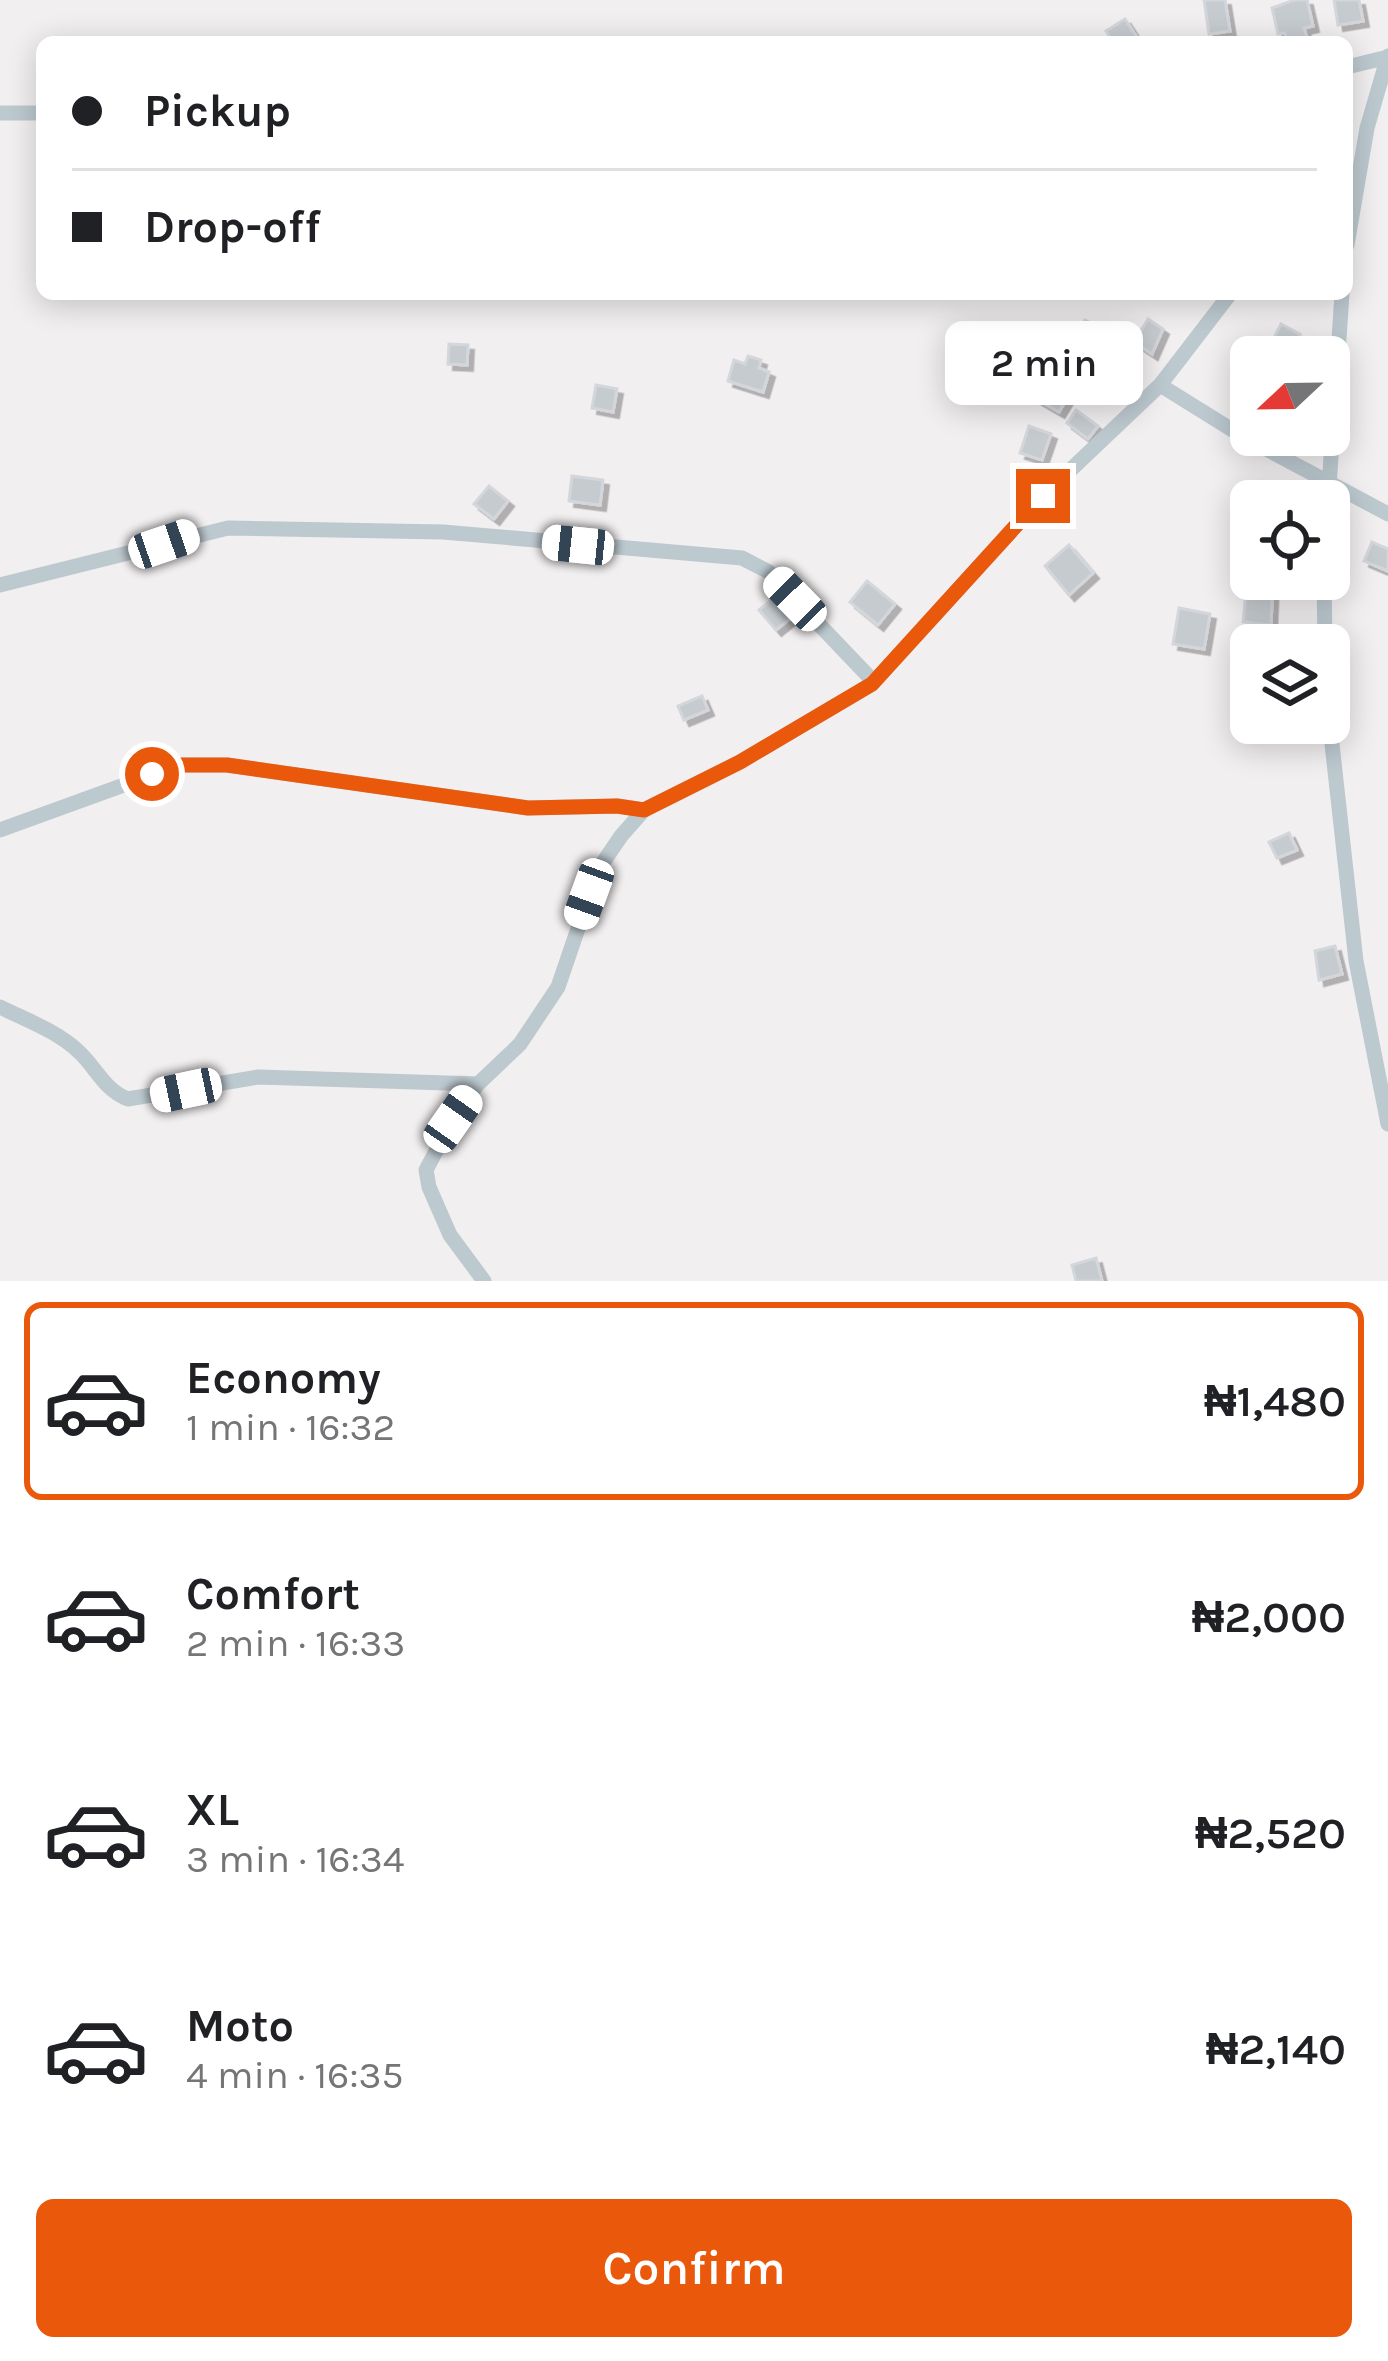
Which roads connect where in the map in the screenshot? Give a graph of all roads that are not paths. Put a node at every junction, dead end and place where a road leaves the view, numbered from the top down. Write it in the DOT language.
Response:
graph roads {
  1 [pos="1388,57"];
  2 [pos="1353,66"];
  3 [pos="0,113"];
  4 [pos="36,113"];
  5 [pos="1366,128"];
  6 [pos="1353,144"];
  7 [pos="1353,208"];
  8 [pos="1225,300"];
  9 [pos="1342,300"];
  10 [pos="1160,385"];
  11 [pos="1326,480"];
  12 [pos="1330,480"];
  13 [pos="1350,493"];
  14 [pos="1388,514"];
  15 [pos="0,585"];
  16 [pos="874,682"];
  17 [pos="1332,744"];
  18 [pos="644,810"];
  19 [pos="0,830"];
  20 [pos="0,1007"];
  21 [pos="478,1084"];
  22 [pos="1388,1124"];
  23 [pos="484,1281"];
  1 -- 2 [label="street"];
  1 -- 5 [label="street"];
  3 -- 4 [label="street"];
  5 -- 6 [label="street"];
  5 -- 7 [label="street"];
  8 -- 10 [label="street"];
  9 -- 12 [label="street"];
  10 -- 11 [label="street"];
  10 -- 16 [label="street"];
  13 -- 14 [label="street"];
  15 -- 16 [label="street"];
  16 -- 18 [label="street"];
  17 -- 22 [label="street"];
  18 -- 19 [label="street"];
  18 -- 21 [label="street"];
  20 -- 21 [label="street"];
  21 -- 23 [label="street"];
}
